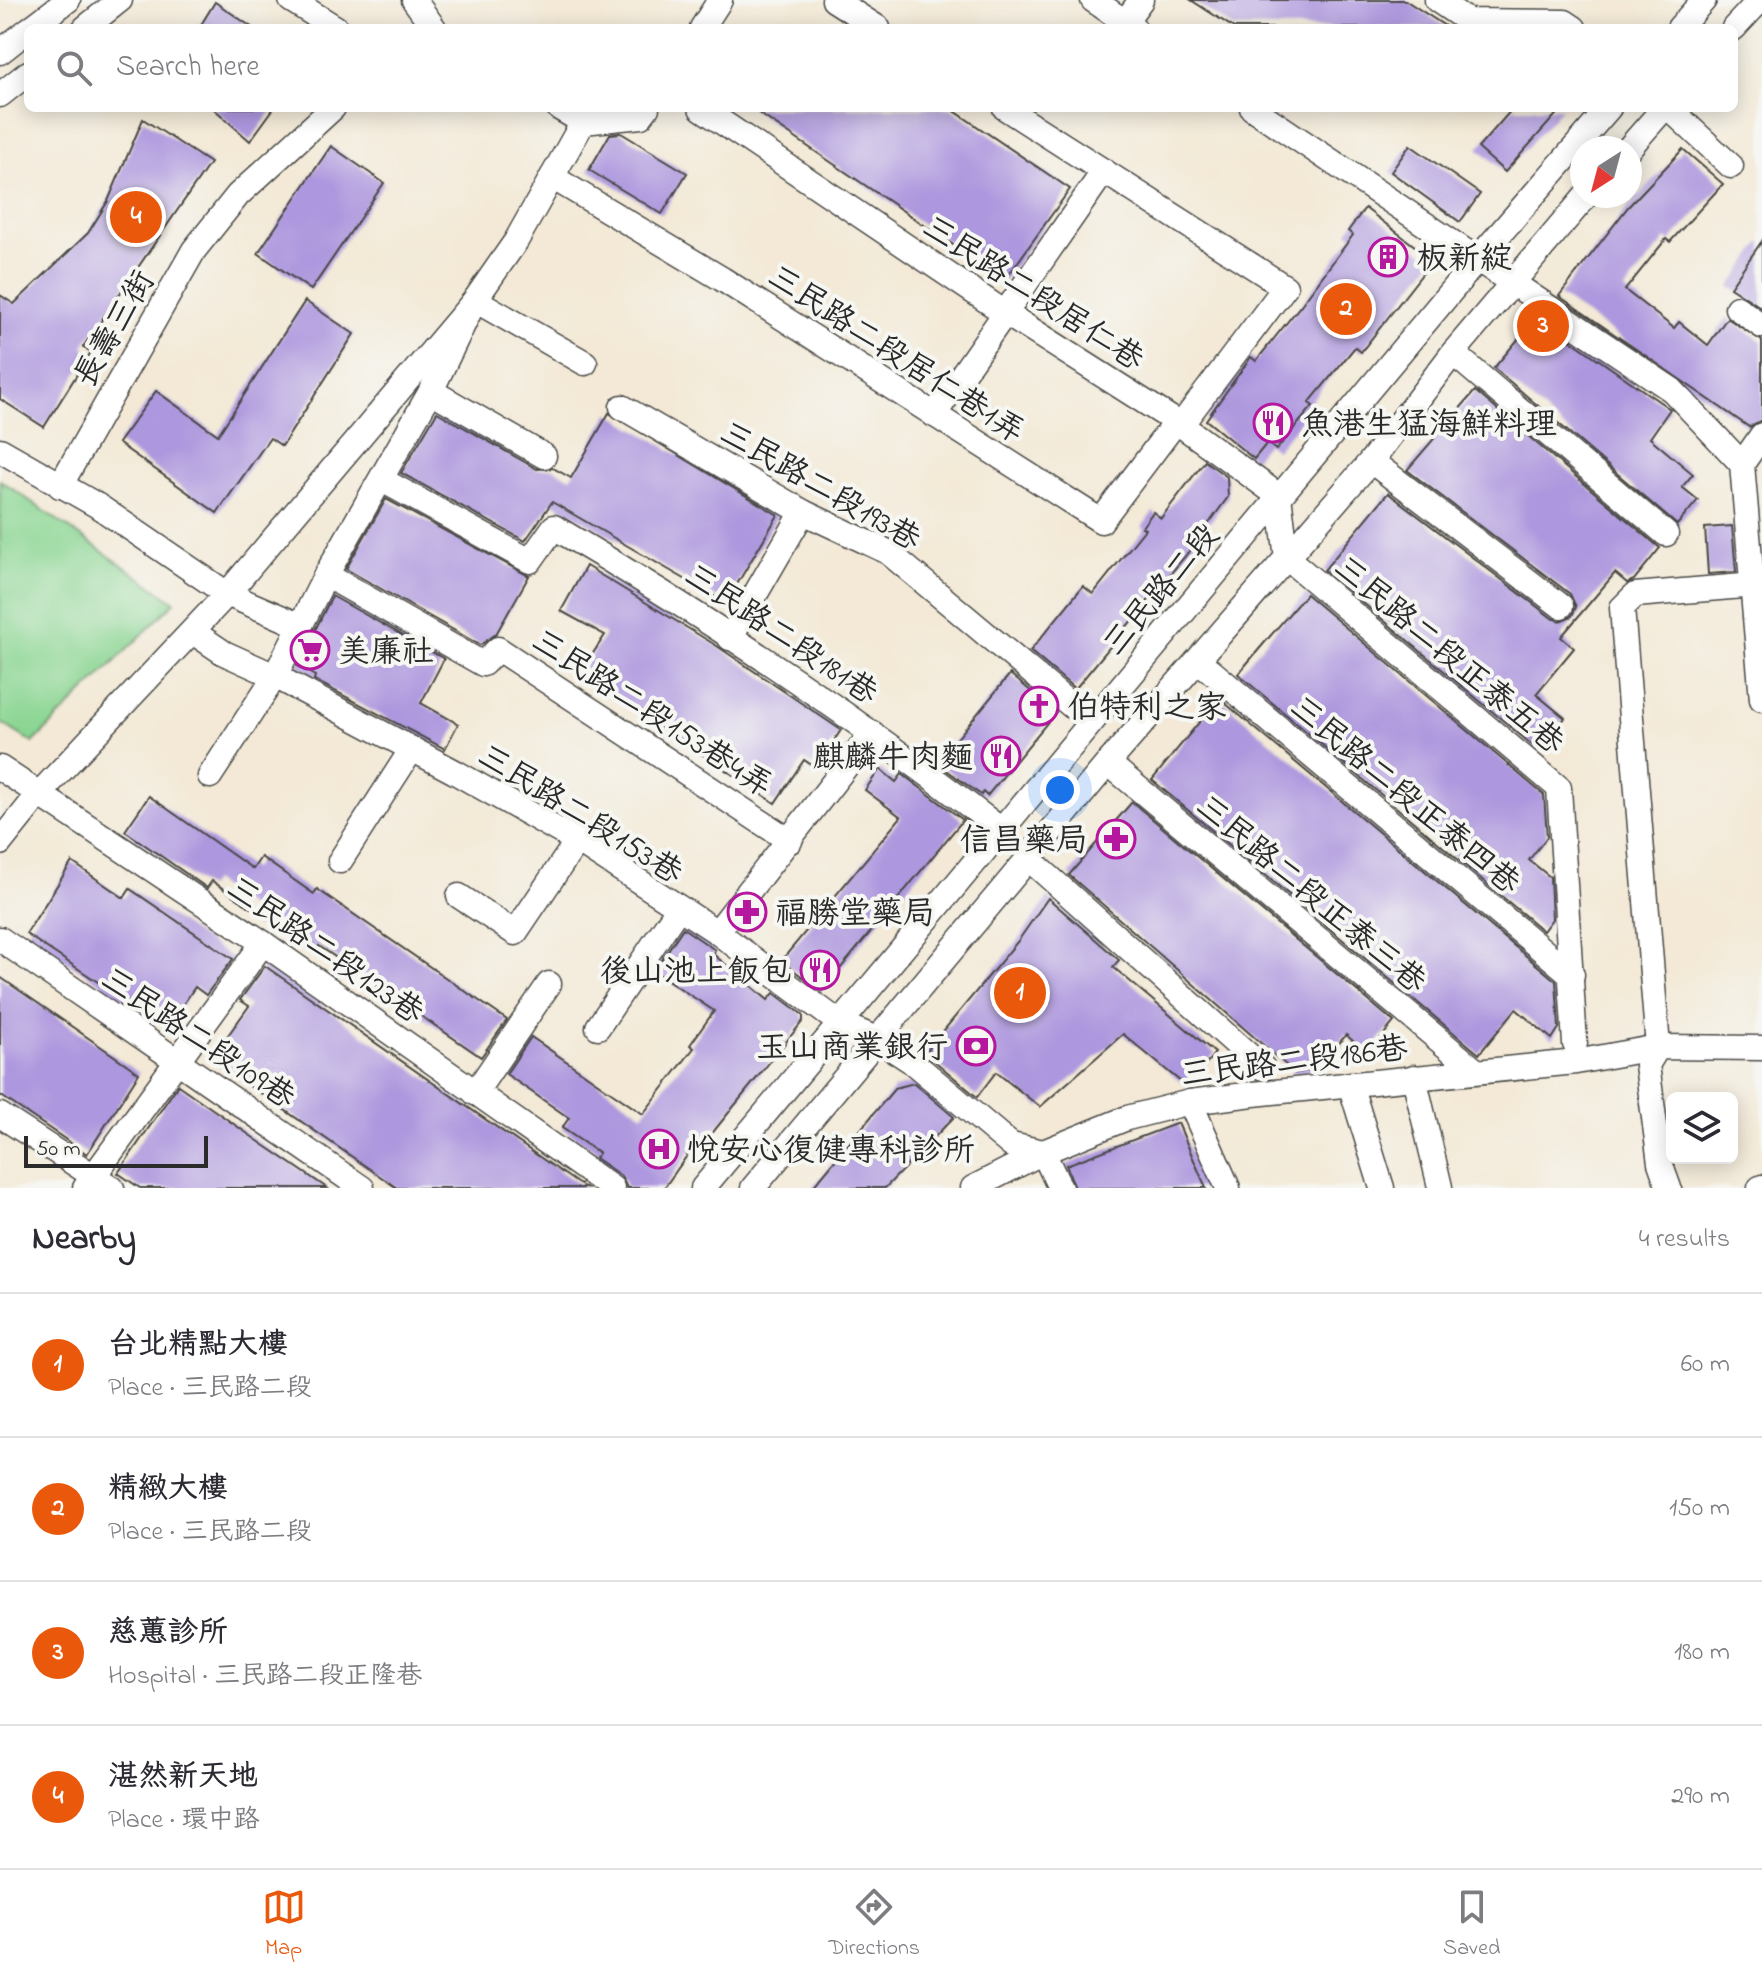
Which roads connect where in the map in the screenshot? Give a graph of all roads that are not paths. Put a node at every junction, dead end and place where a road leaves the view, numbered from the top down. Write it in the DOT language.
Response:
graph roads {
  1 [pos="68,0"];
  2 [pos="120,0"];
  3 [pos="291,0"];
  4 [pos="414,0"];
  5 [pos="720,0"];
  6 [pos="834,0"];
  7 [pos="1093,0"];
  8 [pos="1141,0"];
  9 [pos="1437,0"];
  10 [pos="1704,0"];
  11 [pos="1760,0"];
  12 [pos="37,24"];
  13 [pos="90,24"];
  14 [pos="330,24"];
  15 [pos="431,24"];
  16 [pos="705,24"];
  17 [pos="872,24"];
  18 [pos="1129,24"];
  19 [pos="1130,24"];
  20 [pos="1568,24"];
  21 [pos="1683,24"];
  22 [pos="1746,27"];
  23 [pos="24,34"];
  24 [pos="0,52"];
  25 [pos="24,76"];
  26 [pos="0,95"];
  27 [pos="329,112"];
  28 [pos="566,112"];
  29 [pos="644,112"];
  30 [pos="707,112"];
  31 [pos="1011,112"];
  32 [pos="1258,112"];
  33 [pos="1606,112"];
  34 [pos="1663,112"];
  35 [pos="1671,112"];
  36 [pos="583,122"];
  37 [pos="1640,136"];
  38 [pos="1731,166"];
  39 [pos="1104,171"];
  40 [pos="552,177"];
  41 [pos="1576,208"];
  42 [pos="1477,260"];
  43 [pos="1511,283"];
  44 [pos="475,300"];
  45 [pos="1737,308"];
  46 [pos="1005,313"];
  47 [pos="1762,326"];
  48 [pos="1453,353"];
  49 [pos="585,363"];
  50 [pos="431,391"];
  51 [pos="622,407"];
  52 [pos="934,415"];
  53 [pos="1178,424"];
  54 [pos="1762,435"];
  55 [pos="0,450"];
  56 [pos="544,456"];
  57 [pos="1371,461"];
  58 [pos="1742,464"];
  59 [pos="382,480"];
  60 [pos="60,486"];
  61 [pos="1279,496"];
  62 [pos="803,512"];
  63 [pos="1666,534"];
  64 [pos="1287,558"];
  65 [pos="326,575"];
  66 [pos="1755,585"];
  67 [pos="227,594"];
  68 [pos="1561,606"];
  69 [pos="301,626"];
  70 [pos="193,632"];
  71 [pos="730,638"];
  72 [pos="1199,661"];
  73 [pos="275,676"];
  74 [pos="1762,699"];
  75 [pos="1091,722"];
  76 [pos="872,733"];
  77 [pos="412,749"];
  78 [pos="1108,763"];
  79 [pos="0,768"];
  80 [pos="210,776"];
  81 [pos="39,794"];
  82 [pos="1000,829"];
  83 [pos="577,841"];
  84 [pos="790,841"];
  85 [pos="0,843"];
  86 [pos="1029,859"];
  87 [pos="340,861"];
  88 [pos="459,896"];
  89 [pos="677,910"];
  90 [pos="717,932"];
  91 [pos="0,939"];
  92 [pos="263,943"];
  93 [pos="1572,975"];
  94 [pos="549,984"];
  95 [pos="841,1024"];
  96 [pos="598,1027"];
  97 [pos="877,1039"];
  98 [pos="1575,1044"];
  99 [pos="1658,1047"];
  100 [pos="1762,1048"];
  101 [pos="178,1061"];
  102 [pos="1263,1068"];
  103 [pos="1476,1071"];
  104 [pos="1414,1077"];
  105 [pos="1350,1084"];
  106 [pos="475,1093"];
  107 [pos="1190,1102"];
  108 [pos="0,1115"];
  109 [pos="1043,1152"];
  110 [pos="97,1184"];
  111 [pos="1440,1187"];
  112 [pos="362,1188"];
  113 [pos="612,1188"];
  114 [pos="703,1188"];
  115 [pos="753,1188"];
  116 [pos="973,1188"];
  117 [pos="1060,1188"];
  118 [pos="1228,1188"];
  119 [pos="1382,1188"];
  120 [pos="1669,1188"];
  1 -- 12 [label="street"];
  2 -- 13 [label="street"];
  3 -- 14 [label="street"];
  4 -- 15 [label="street"];
  5 -- 16 [label="street"];
  6 -- 17 [label="street"];
  7 -- 18 [label="street"];
  8 -- 19 [label="street"];
  9 -- 20 [label="street"];
  10 -- 21 [label="street"];
  11 -- 22 [label="street"];
  23 -- 24 [label="street"];
  25 -- 26 [label="street"];
  27 -- 60 [label="street, 長壽三街"];
  28 -- 36 [label="street"];
  29 -- 36 [label="street"];
  30 -- 46 [label="street, 三民路二段居仁巷"];
  31 -- 39 [label="street"];
  32 -- 42 [label="street"];
  33 -- 42 [label="street, 三民路二段"];
  34 -- 37 [label="street"];
  35 -- 38 [label="street"];
  36 -- 40 [label="street"];
  39 -- 46 [label="street"];
  39 -- 53 [label="street"];
  40 -- 44 [label="street"];
  40 -- 52 [label="street, 三民路二段居仁巷1弄"];
  41 -- 43 [label="street"];
  42 -- 43 [label="street"];
  42 -- 61 [label="street, 三民路二段"];
  43 -- 48 [label="street"];
  43 -- 58 [label="street"];
  44 -- 49 [label="street"];
  44 -- 50 [label="street"];
  44 -- 67 [label="street"];
  45 -- 47 [label="street"];
  46 -- 52 [label="street"];
  46 -- 53 [label="street, 三民路二段居仁巷"];
  48 -- 57 [label="street"];
  48 -- 63 [label="street"];
  50 -- 56 [label="street"];
  50 -- 59 [label="street"];
  51 -- 62 [label="street, 三民路二段193巷"];
  52 -- 53 [label="street, 三民路二段居仁巷1弄"];
  53 -- 61 [label="street, 三民路二段居仁巷"];
  54 -- 58 [label="street"];
  55 -- 60 [label="street"];
  57 -- 64 [label="street"];
  57 -- 68 [label="street"];
  58 -- 66 [label="street"];
  59 -- 65 [label="street"];
  59 -- 71 [label="street, 三民路二段181巷"];
  60 -- 67 [label="street"];
  61 -- 64 [label="street"];
  61 -- 75 [label="street, 三民路二段"];
  62 -- 71 [label="street"];
  62 -- 75 [label="street, 三民路二段193巷"];
  64 -- 72 [label="street"];
  64 -- 93 [label="street, 三民路二段正泰五巷"];
  65 -- 69 [label="street"];
  65 -- 84 [label="street, 三民路二段153巷4弄"];
  66 -- 74 [label="street"];
  66 -- 99 [label="street"];
  67 -- 69 [label="street"];
  67 -- 70 [label="street"];
  69 -- 73 [label="street"];
  70 -- 73 [label="street, 三民路二段153巷"];
  70 -- 81 [label="street"];
  71 -- 76 [label="street, 三民路二段181巷"];
  72 -- 78 [label="street"];
  72 -- 93 [label="street, 三民路二段正泰四巷"];
  73 -- 77 [label="street, 三民路二段153巷"];
  73 -- 80 [label="street"];
  75 -- 82 [label="street, 三民路二段"];
  76 -- 82 [label="street, 三民路二段181巷"];
  76 -- 84 [label="street"];
  77 -- 83 [label="street, 三民路二段153巷"];
  77 -- 87 [label="street"];
  78 -- 86 [label="street"];
  78 -- 103 [label="street, 三民路二段正泰三巷"];
  79 -- 81 [label="street, 三民路二段123巷"];
  81 -- 85 [label="street"];
  81 -- 92 [label="street, 三民路二段123巷"];
  82 -- 95 [label="street, 三民路二段"];
  83 -- 88 [label="street"];
  83 -- 89 [label="street, 三民路二段153巷"];
  84 -- 90 [label="street"];
  86 -- 97 [label="street"];
  86 -- 102 [label="street"];
  89 -- 90 [label="street, 三民路二段153巷"];
  89 -- 96 [label="street"];
  90 -- 95 [label="street, 三民路二段153巷"];
  91 -- 101 [label="street, 三民路二段109巷"];
  92 -- 101 [label="street"];
  92 -- 106 [label="street, 三民路二段123巷"];
  93 -- 98 [label="street, 三民路二段正泰五巷"];
  94 -- 106 [label="street"];
  95 -- 97 [label="street, 三民路二段153巷"];
  95 -- 114 [label="street, 三民路二段"];
  97 -- 109 [label="street"];
  97 -- 115 [label="street"];
  99 -- 100 [label="street, 三民路二段186巷"];
  99 -- 103 [label="street, 三民路二段186巷"];
  99 -- 120 [label="street"];
  101 -- 110 [label="street"];
  101 -- 112 [label="street, 三民路二段109巷"];
  103 -- 104 [label="street, 三民路二段186巷"];
  104 -- 105 [label="street, 三民路二段186巷"];
  104 -- 111 [label="street"];
  105 -- 107 [label="street, 三民路二段186巷"];
  105 -- 119 [label="street"];
  106 -- 113 [label="street, 三民路二段123巷"];
  107 -- 109 [label="street, 三民路二段186巷"];
  107 -- 118 [label="street"];
  108 -- 110 [label="street"];
  109 -- 116 [label="street, 三民路二段186巷"];
  109 -- 117 [label="street"];
}
